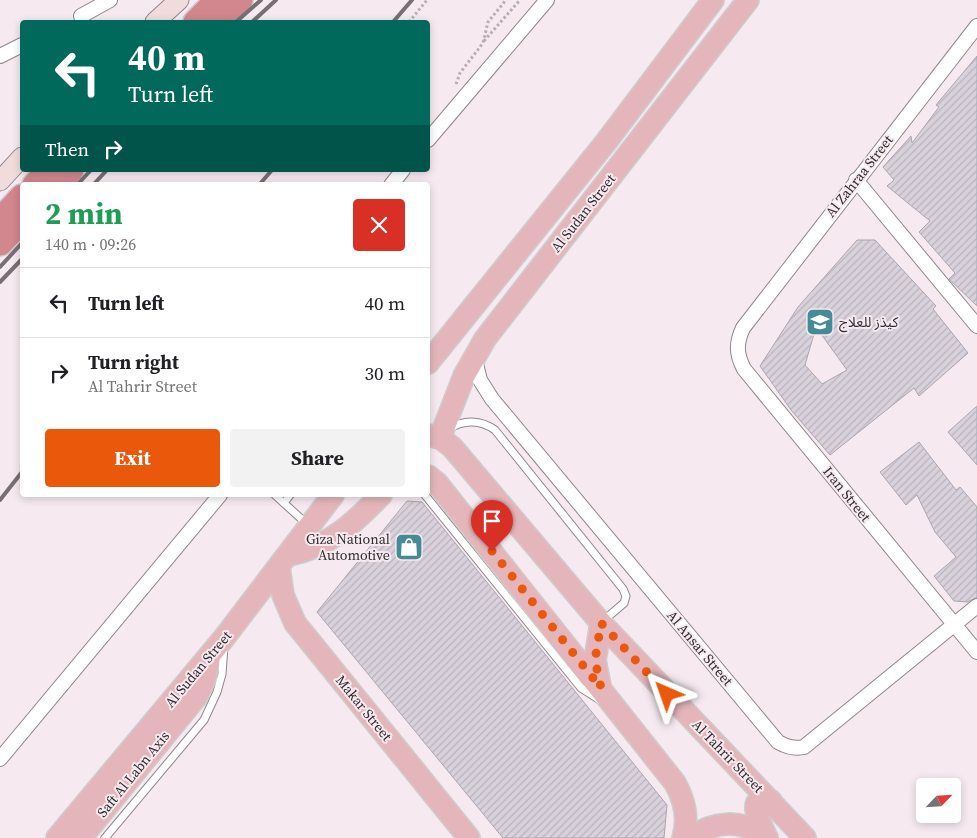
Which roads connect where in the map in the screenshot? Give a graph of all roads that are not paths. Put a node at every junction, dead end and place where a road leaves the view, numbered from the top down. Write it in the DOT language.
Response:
graph roads {
  1 [pos="110,0"];
  2 [pos="179,0"];
  3 [pos="218,0"];
  4 [pos="240,0"];
  5 [pos="547,0"];
  6 [pos="713,0"];
  7 [pos="748,0"];
  8 [pos="81,16"];
  9 [pos="157,20"];
  10 [pos="198,20"];
  11 [pos="220,20"];
  12 [pos="977,26"];
  13 [pos="20,46"];
  14 [pos="0,56"];
  15 [pos="430,138"];
  16 [pos="20,159"];
  17 [pos="47,172"];
  18 [pos="69,172"];
  19 [pos="401,172"];
  20 [pos="856,180"];
  21 [pos="0,181"];
  22 [pos="37,182"];
  23 [pos="60,182"];
  24 [pos="393,182"];
  25 [pos="20,199"];
  26 [pos="0,220"];
  27 [pos="20,222"];
  28 [pos="0,243"];
  29 [pos="977,326"];
  30 [pos="743,328"];
  31 [pos="474,356"];
  32 [pos="430,361"];
  33 [pos="434,437"];
  34 [pos="430,477"];
  35 [pos="218,497"];
  36 [pos="277,497"];
  37 [pos="288,497"];
  38 [pos="332,497"];
  39 [pos="379,497"];
  40 [pos="427,497"];
  41 [pos="284,503"];
  42 [pos="310,527"];
  43 [pos="486,557"];
  44 [pos="284,561"];
  45 [pos="977,606"];
  46 [pos="601,623"];
  47 [pos="954,625"];
  48 [pos="224,638"];
  49 [pos="977,652"];
  50 [pos="208,657"];
  51 [pos="607,696"];
  52 [pos="0,759"];
  53 [pos="771,801"];
  54 [pos="57,838"];
  55 [pos="81,838"];
  56 [pos="105,838"];
  57 [pos="469,838"];
  58 [pos="683,838"];
  59 [pos="690,838"];
  60 [pos="763,838"];
  61 [pos="767,838"];
  62 [pos="805,838"];
  1 -- 8 [label="street"];
  2 -- 9 [label="main road"];
  3 -- 10 [label="highway"];
  4 -- 11 [label="highway"];
  5 -- 15 [label="street"];
  6 -- 32 [label="main road, Al Sudan Street"];
  7 -- 31 [label="main road, Al Sudan Street"];
  12 -- 20 [label="street, Al Zahraa Street"];
  13 -- 14 [label="street"];
  16 -- 21 [label="main road"];
  17 -- 22 [label="highway"];
  18 -- 23 [label="highway"];
  19 -- 24 [label="street"];
  20 -- 29 [label="street"];
  20 -- 30 [label="street, Al Zahraa Street"];
  25 -- 26 [label="highway"];
  27 -- 28 [label="highway"];
  30 -- 47 [label="street, Iran Street"];
  31 -- 33 [label="main road, Al Sudan Street"];
  31 -- 47 [label="street, Al Ansar Street"];
  33 -- 46 [label="main road, Al Tahrir Street"];
  33 -- 46 [label="lane"];
  34 -- 43 [label="main road"];
  35 -- 52 [label="street"];
  36 -- 41 [label="lane"];
  37 -- 41 [label="lane"];
  38 -- 42 [label="main road, Al Sudan Street"];
  39 -- 44 [label="main road"];
  40 -- 43 [label="lane"];
  41 -- 42 [label="lane"];
  42 -- 44 [label="main road, Al Sudan Street"];
  43 -- 51 [label="main road"];
  44 -- 48 [label="main road, Al Sudan Street"];
  44 -- 57 [label="main road, Makar Street"];
  45 -- 47 [label="street, Al Ansar Street"];
  46 -- 51 [label="main road"];
  46 -- 53 [label="main road, Al Tahrir Street"];
  47 -- 49 [label="street, Iran Street"];
  48 -- 50 [label="main road, Al Sudan Street"];
  48 -- 56 [label="lane"];
  50 -- 54 [label="main road, Al Sudan Street"];
  50 -- 55 [label="main road, Saft Al Labn Axis"];
  51 -- 58 [label="main road"];
  53 -- 61 [label="main road"];
  53 -- 62 [label="main road, Al Tahrir Street"];
  59 -- 60 [label="main road"];
}
